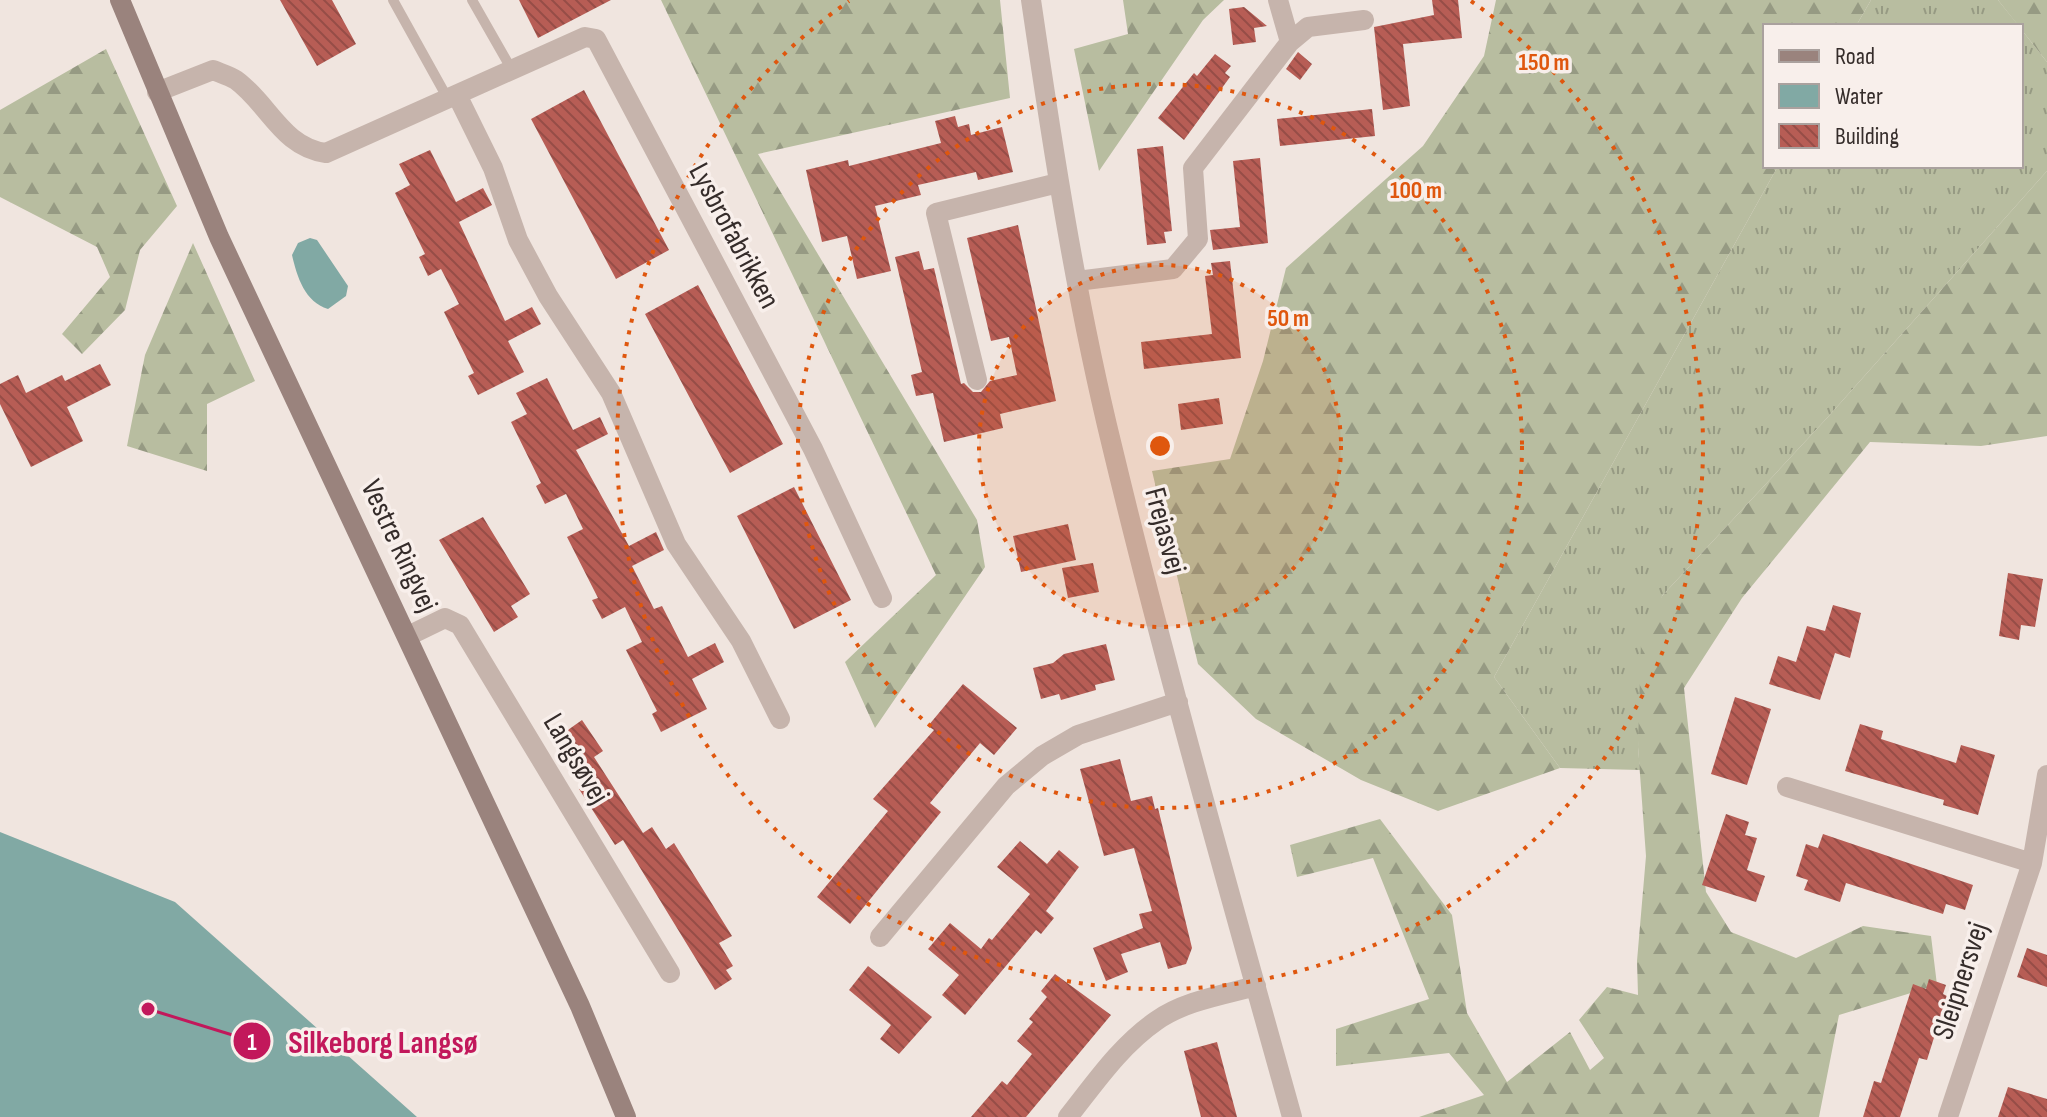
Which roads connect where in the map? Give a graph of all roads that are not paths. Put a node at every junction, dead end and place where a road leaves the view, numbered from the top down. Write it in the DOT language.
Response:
graph roads {
  1 [pos="120,0"];
  2 [pos="393,0"];
  3 [pos="472,0"];
  4 [pos="1031,0"];
  5 [pos="1278,0"];
  6 [pos="1364,20"];
  7 [pos="1290,42"];
  8 [pos="512,70"];
  9 [pos="157,92"];
  10 [pos="453,97"];
  11 [pos="1058,183"];
  12 [pos="1077,281"];
  13 [pos="977,380"];
  14 [pos="882,598"];
  15 [pos="408,636"];
  16 [pos="1178,702"];
  17 [pos="780,719"];
  18 [pos="2047,775"];
  19 [pos="1787,787"];
  20 [pos="2032,863"];
  21 [pos="880,937"];
  22 [pos="670,973"];
  23 [pos="1256,986"];
  24 [pos="626,1117"];
  25 [pos="1068,1117"];
  26 [pos="1292,1117"];
  27 [pos="1948,1117"];
  1 -- 9 [label="main road, Vestre Ringvej"];
  2 -- 10 [label="lane"];
  3 -- 8 [label="lane"];
  4 -- 11 [label="street, Frejasvej"];
  5 -- 7 [label="street"];
  6 -- 7 [label="street"];
  7 -- 12 [label="street"];
  8 -- 10 [label="street, Lysbrofabrikken"];
  8 -- 14 [label="street, Lysbrofabrikken"];
  9 -- 10 [label="street, Lysbrofabrikken"];
  9 -- 15 [label="main road, Vestre Ringvej"];
  10 -- 17 [label="street"];
  11 -- 12 [label="street, Frejasvej"];
  11 -- 13 [label="street"];
  12 -- 16 [label="street, Frejasvej"];
  15 -- 22 [label="street, Langsøvej"];
  15 -- 24 [label="main road, Vestre Ringvej"];
  16 -- 21 [label="street"];
  16 -- 23 [label="street, Frejasvej"];
  18 -- 20 [label="street, Sleipnersvej"];
  19 -- 20 [label="street"];
  20 -- 27 [label="street, Sleipnersvej"];
  23 -- 25 [label="street"];
  23 -- 26 [label="street, Frejasvej"];
}
